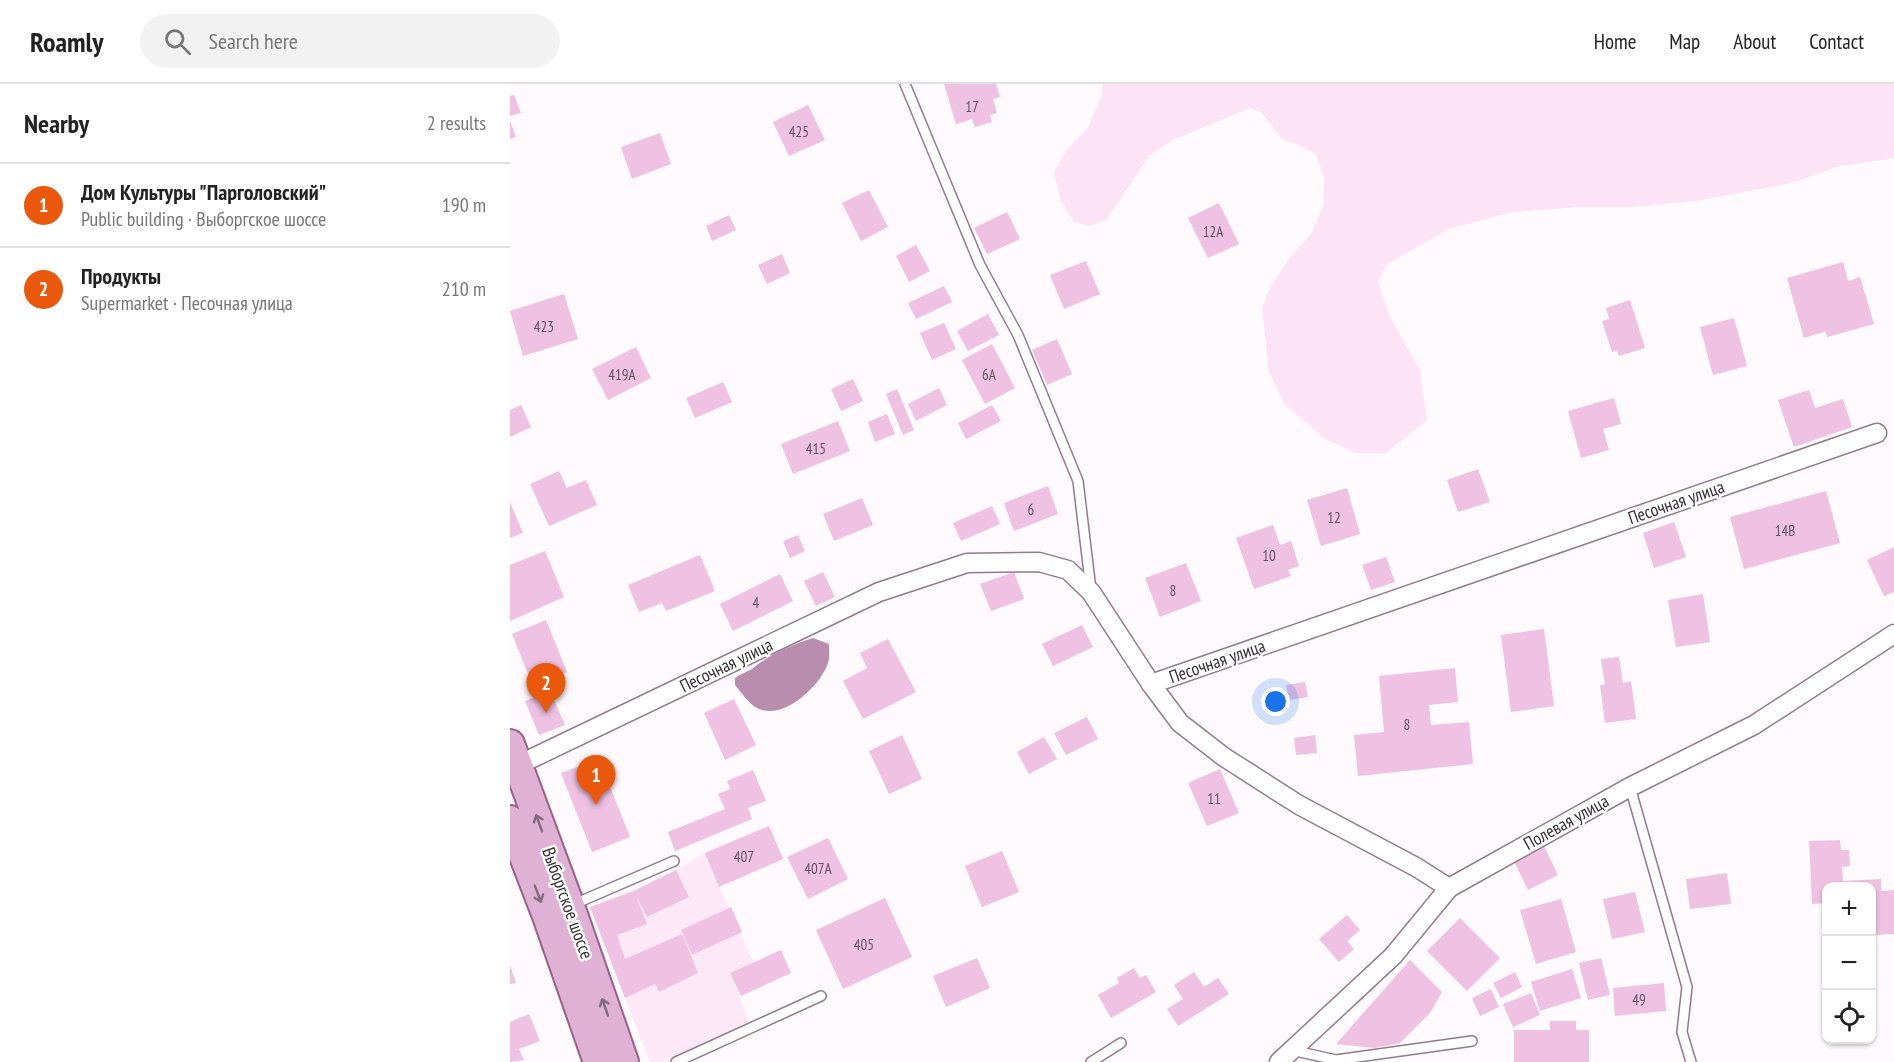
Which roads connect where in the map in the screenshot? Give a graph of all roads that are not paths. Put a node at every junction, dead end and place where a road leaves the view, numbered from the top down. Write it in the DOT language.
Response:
graph roads {
  1 [pos="905,84"];
  2 [pos="1877,433"];
  3 [pos="1091,592"];
  4 [pos="1894,634"];
  5 [pos="1151,684"];
  6 [pos="514,755"];
  7 [pos="1630,787"];
  8 [pos="510,820"];
  9 [pos="674,861"];
  10 [pos="1449,888"];
  11 [pos="570,906"];
  12 [pos="821,996"];
  13 [pos="1472,1041"];
  14 [pos="1121,1043"];
  15 [pos="1289,1058"];
  16 [pos="598,1062"];
  17 [pos="624,1062"];
  18 [pos="676,1062"];
  19 [pos="1091,1062"];
  20 [pos="1691,1062"];
  1 -- 3 [label="lane"];
  2 -- 5 [label="street, Песочная улица"];
  3 -- 5 [label="street, Песочная улица"];
  3 -- 6 [label="street, Песочная улица"];
  4 -- 7 [label="street, Полевая улица"];
  5 -- 10 [label="street"];
  11 -- 6 [label="main road, Выборгское шоссе, one-way"];
  7 -- 10 [label="street, Полевая улица"];
  7 -- 20 [label="lane"];
  8 -- 16 [label="main road, Выборгское шоссе, one-way"];
  9 -- 11 [label="lane"];
  10 -- 15 [label="street, Полевая улица"];
  17 -- 11 [label="main road, Выборгское шоссе, one-way"];
  12 -- 18 [label="lane"];
  13 -- 15 [label="lane"];
  14 -- 19 [label="lane"];
}
